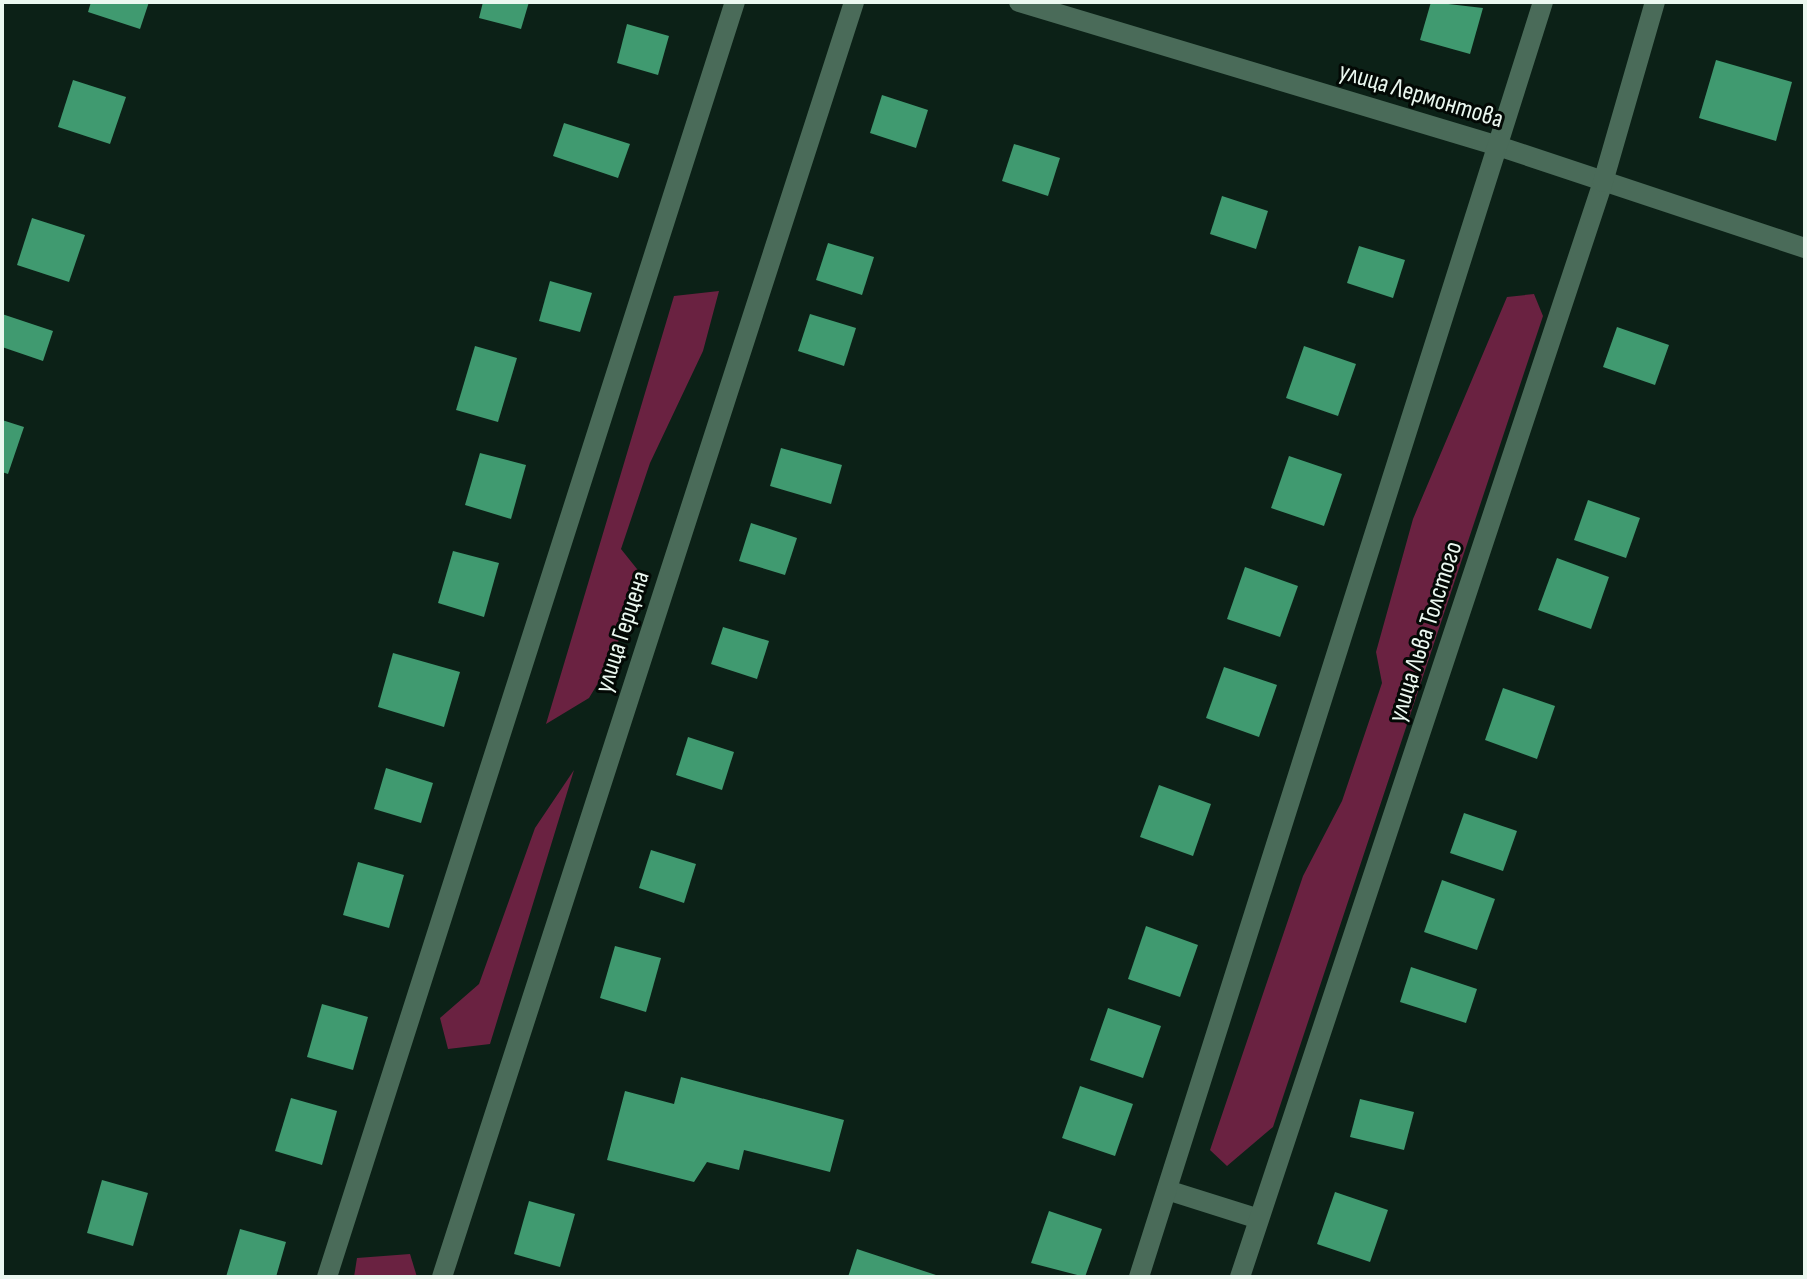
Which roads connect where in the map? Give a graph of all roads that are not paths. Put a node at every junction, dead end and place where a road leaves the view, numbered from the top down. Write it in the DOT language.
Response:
graph roads {
  1 [pos="735,2"];
  2 [pos="854,2"];
  3 [pos="1019,2"];
  4 [pos="1543,2"];
  5 [pos="1655,2"];
  6 [pos="1498,146"];
  7 [pos="1603,182"];
  8 [pos="1805,248"];
  9 [pos="1167,1190"];
  10 [pos="1259,1219"];
  11 [pos="327,1277"];
  12 [pos="442,1277"];
  13 [pos="1139,1277"];
  14 [pos="1240,1277"];
  1 -- 11 [label="street"];
  2 -- 12 [label="street, улица Герцена"];
  3 -- 6 [label="street, улица Лермонтова"];
  4 -- 6 [label="street"];
  5 -- 7 [label="street, улица Льва Толстого"];
  6 -- 7 [label="street, улица Лермонтова"];
  6 -- 9 [label="street"];
  7 -- 8 [label="street, улица Лермонтова"];
  7 -- 10 [label="street, улица Льва Толстого"];
  9 -- 10 [label="street"];
  9 -- 13 [label="street"];
  10 -- 14 [label="street, улица Льва Толстого"];
}
